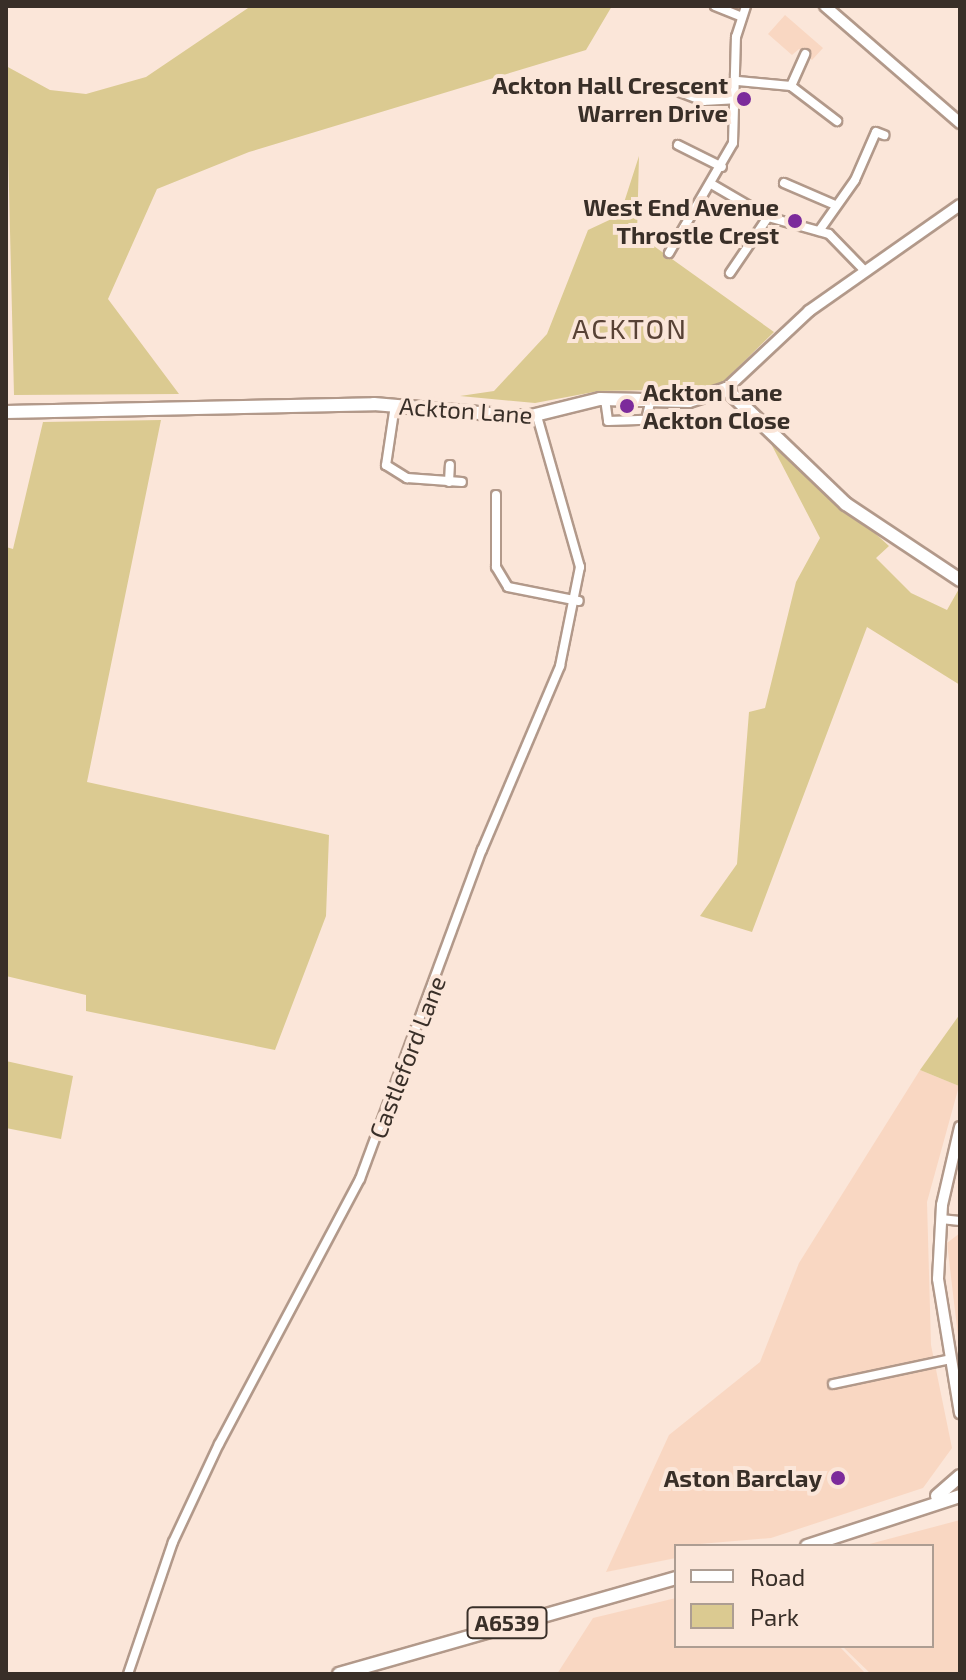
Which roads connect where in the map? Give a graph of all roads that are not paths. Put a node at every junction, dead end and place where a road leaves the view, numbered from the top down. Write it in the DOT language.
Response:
graph roads {
  1 [pos="715,6"];
  2 [pos="746,6"];
  3 [pos="825,6"];
  4 [pos="740,16"];
  5 [pos="805,54"];
  6 [pos="738,81"];
  7 [pos="791,86"];
  8 [pos="680,92"];
  9 [pos="739,99"];
  10 [pos="837,121"];
  11 [pos="960,123"];
  12 [pos="884,135"];
  13 [pos="678,145"];
  14 [pos="722,167"];
  15 [pos="784,183"];
  16 [pos="713,185"];
  17 [pos="958,204"];
  18 [pos="835,205"];
  19 [pos="768,217"];
  20 [pos="819,231"];
  21 [pos="669,253"];
  22 [pos="865,271"];
  23 [pos="730,273"];
  24 [pos="726,389"];
  25 [pos="605,399"];
  26 [pos="651,399"];
  27 [pos="395,405"];
  28 [pos="6,412"];
  29 [pos="537,416"];
  30 [pos="450,465"];
  31 [pos="449,482"];
  32 [pos="462,482"];
  33 [pos="496,495"];
  34 [pos="960,580"];
  35 [pos="579,601"];
  36 [pos="960,1127"];
  37 [pos="941,1219"];
  38 [pos="960,1221"];
  39 [pos="946,1360"];
  40 [pos="833,1384"];
  41 [pos="960,1413"];
  42 [pos="960,1476"];
  43 [pos="960,1496"];
  44 [pos="924,1503"];
  45 [pos="812,1544"];
  46 [pos="674,1579"];
  47 [pos="128,1674"];
  48 [pos="339,1674"];
  1 -- 4 [label="street"];
  2 -- 4 [label="street"];
  3 -- 11 [label="street"];
  4 -- 6 [label="street"];
  5 -- 7 [label="street"];
  6 -- 7 [label="street"];
  6 -- 9 [label="street"];
  7 -- 10 [label="street"];
  8 -- 9 [label="street"];
  9 -- 14 [label="street"];
  12 -- 18 [label="street"];
  13 -- 14 [label="street"];
  14 -- 16 [label="street"];
  15 -- 18 [label="street"];
  16 -- 19 [label="street"];
  16 -- 21 [label="street"];
  17 -- 22 [label="street, Ackton Lane"];
  18 -- 20 [label="street"];
  19 -- 20 [label="street"];
  19 -- 23 [label="street"];
  20 -- 22 [label="street"];
  22 -- 24 [label="street, Ackton Lane"];
  24 -- 26 [label="main road, Ackton Lane"];
  24 -- 34 [label="main road"];
  25 -- 26 [label="main road, Ackton Lane"];
  25 -- 26 [label="street"];
  25 -- 29 [label="main road, Ackton Lane"];
  27 -- 28 [label="main road, Ackton Lane"];
  27 -- 29 [label="main road, Ackton Lane"];
  27 -- 31 [label="street"];
  29 -- 35 [label="street, Castleford Lane"];
  30 -- 31 [label="street"];
  31 -- 32 [label="street"];
  33 -- 35 [label="street"];
  35 -- 47 [label="street, Castleford Lane"];
  36 -- 37 [label="street"];
  37 -- 38 [label="street"];
  37 -- 39 [label="street"];
  39 -- 40 [label="street"];
  39 -- 41 [label="street"];
  42 -- 44 [label="main road"];
  43 -- 44 [label="main road"];
  44 -- 45 [label="main road"];
  46 -- 48 [label="main road, A6539"];
}
